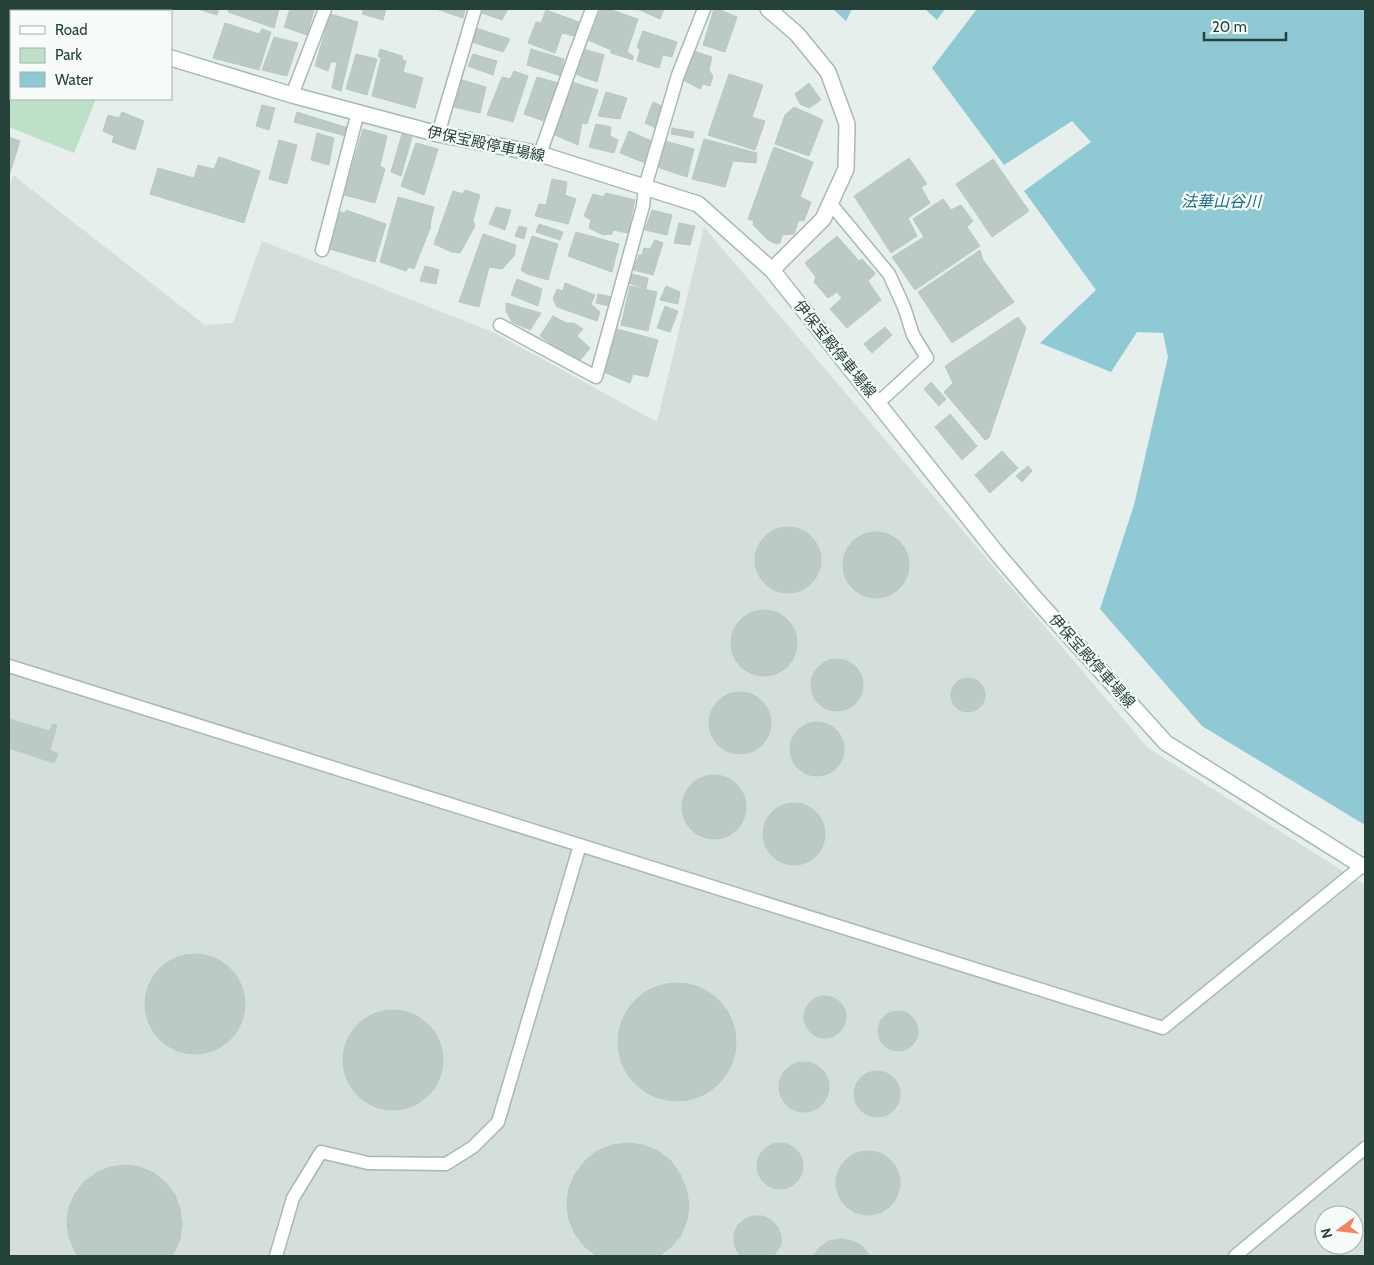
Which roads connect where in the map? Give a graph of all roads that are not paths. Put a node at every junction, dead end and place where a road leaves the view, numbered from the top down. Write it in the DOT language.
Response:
graph roads {
  1 [pos="325,9"];
  2 [pos="475,9"];
  3 [pos="592,9"];
  4 [pos="704,9"];
  5 [pos="768,9"];
  6 [pos="172,58"];
  7 [pos="292,95"];
  8 [pos="358,112"];
  9 [pos="438,134"];
  10 [pos="540,154"];
  11 [pos="645,187"];
  12 [pos="830,203"];
  13 [pos="322,250"];
  14 [pos="772,270"];
  15 [pos="500,325"];
  16 [pos="878,403"];
  17 [pos="9,666"];
  18 [pos="580,845"];
  19 [pos="1364,867"];
  20 [pos="1365,1148"];
  21 [pos="276,1256"];
  22 [pos="1235,1256"];
  1 -- 7 [label="lane"];
  2 -- 9 [label="lane"];
  3 -- 10 [label="lane"];
  4 -- 11 [label="lane"];
  5 -- 12 [label="main road"];
  6 -- 7 [label="main road, 伊保宝殿停車場線"];
  7 -- 8 [label="main road, 伊保宝殿停車場線"];
  8 -- 9 [label="main road, 伊保宝殿停車場線"];
  8 -- 13 [label="lane"];
  9 -- 10 [label="main road, 伊保宝殿停車場線"];
  10 -- 11 [label="main road, 伊保宝殿停車場線"];
  11 -- 14 [label="main road, 伊保宝殿停車場線"];
  11 -- 15 [label="lane"];
  12 -- 14 [label="main road"];
  12 -- 16 [label="lane"];
  14 -- 16 [label="main road, 伊保宝殿停車場線"];
  16 -- 19 [label="main road, 伊保宝殿停車場線"];
  17 -- 18 [label="lane"];
  18 -- 19 [label="lane"];
  18 -- 21 [label="lane"];
  20 -- 22 [label="lane"];
}
